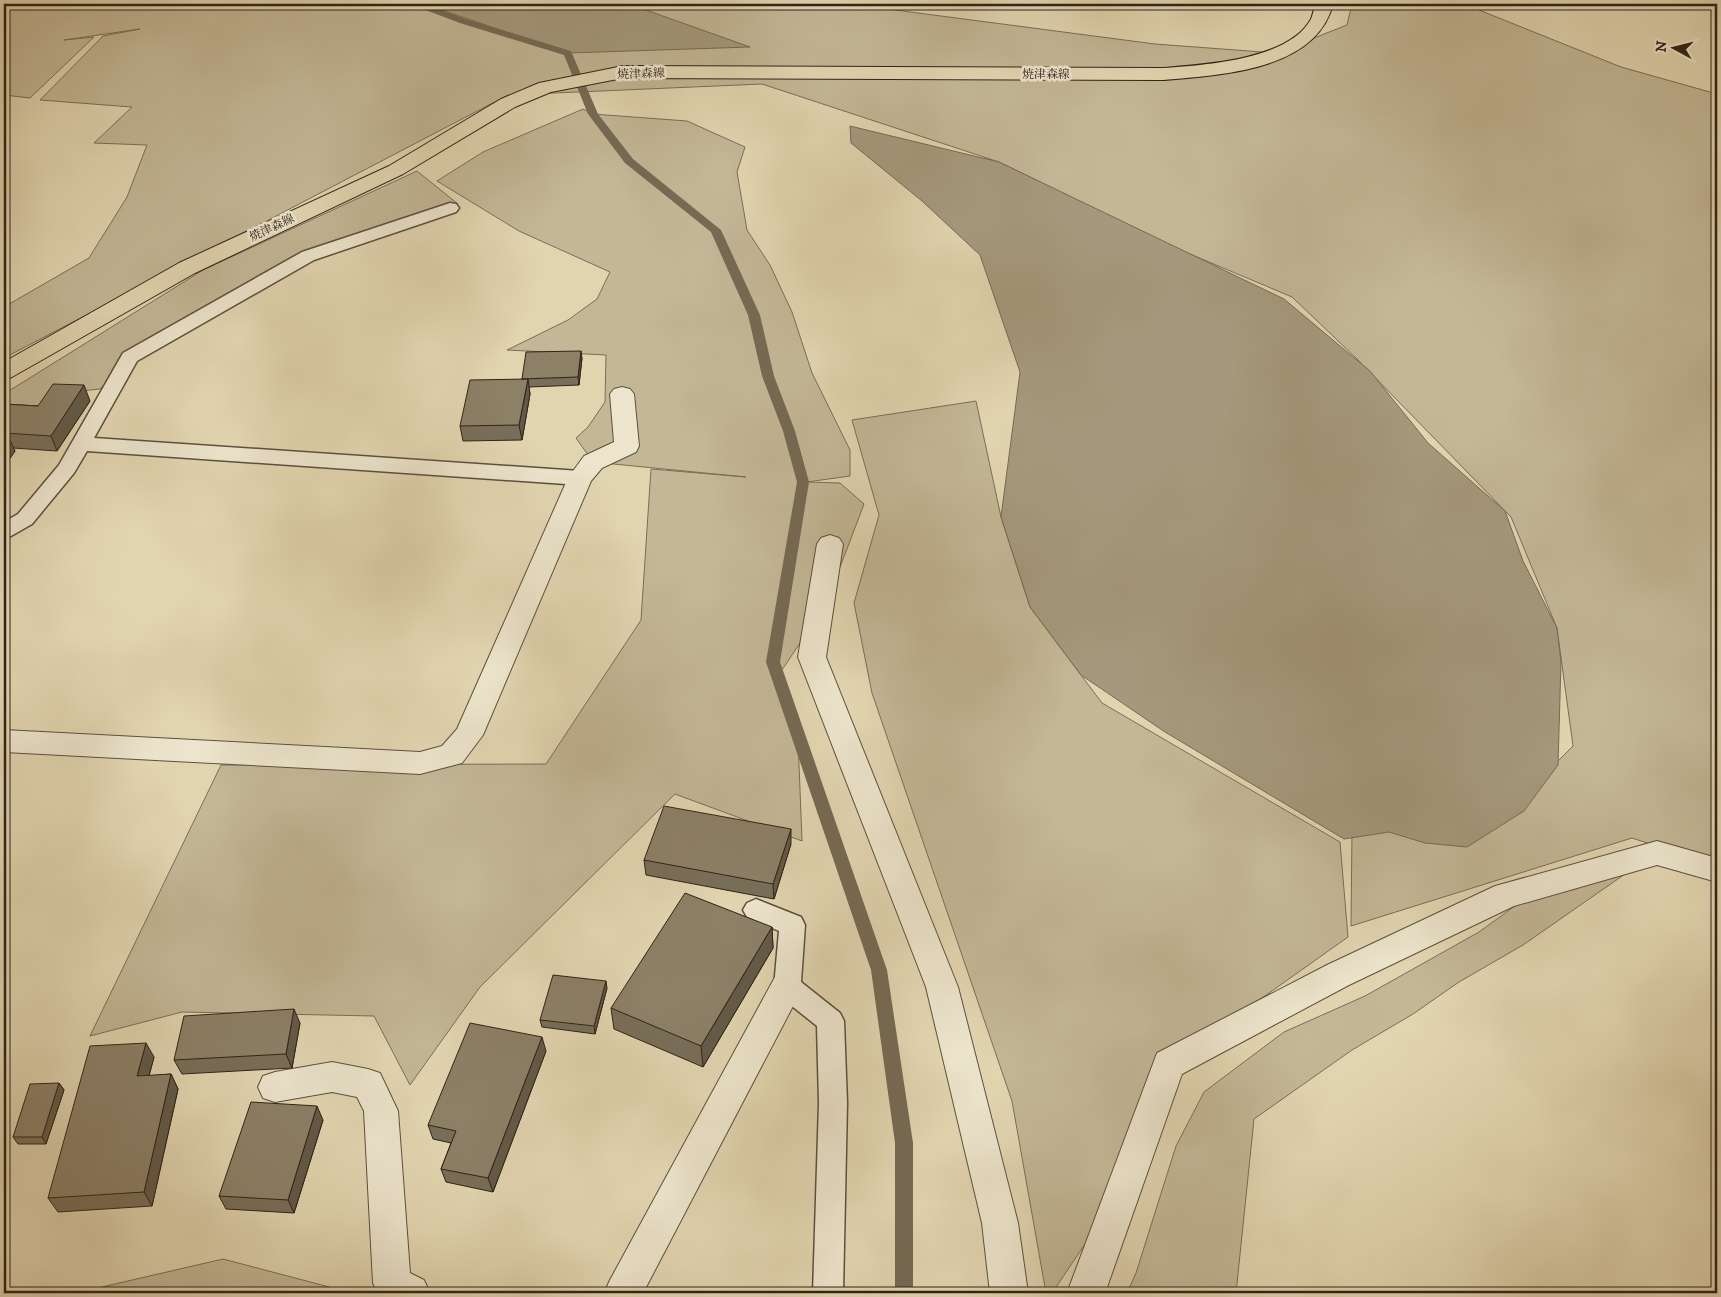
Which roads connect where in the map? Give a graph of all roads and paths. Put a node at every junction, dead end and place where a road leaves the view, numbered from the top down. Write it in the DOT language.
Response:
graph roads {
  1 [pos="1324,4"];
  2 [pos="450,208"];
  3 [pos="4,372"];
  4 [pos="622,394"];
  5 [pos="81,444"];
  6 [pos="580,478"];
  7 [pos="4,531"];
  8 [pos="830,544"];
  9 [pos="4,740"];
  10 [pos="1717,870"];
  11 [pos="756,910"];
  12 [pos="787,986"];
  13 [pos="275,1087"];
  14 [pos="411,1293"];
  15 [pos="624,1293"];
  16 [pos="828,1293"];
  17 [pos="1009,1293"];
  18 [pos="1086,1293"];
  1 -- 3 [label="main road, 焼津森線"];
  2 -- 5 [label="lane"];
  4 -- 6 [label="street"];
  5 -- 6 [label="lane"];
  5 -- 7 [label="lane"];
  6 -- 9 [label="street"];
  8 -- 17 [label="street"];
  10 -- 18 [label="street"];
  11 -- 12 [label="lane"];
  12 -- 15 [label="street"];
  12 -- 16 [label="lane"];
  13 -- 14 [label="street"];
}
